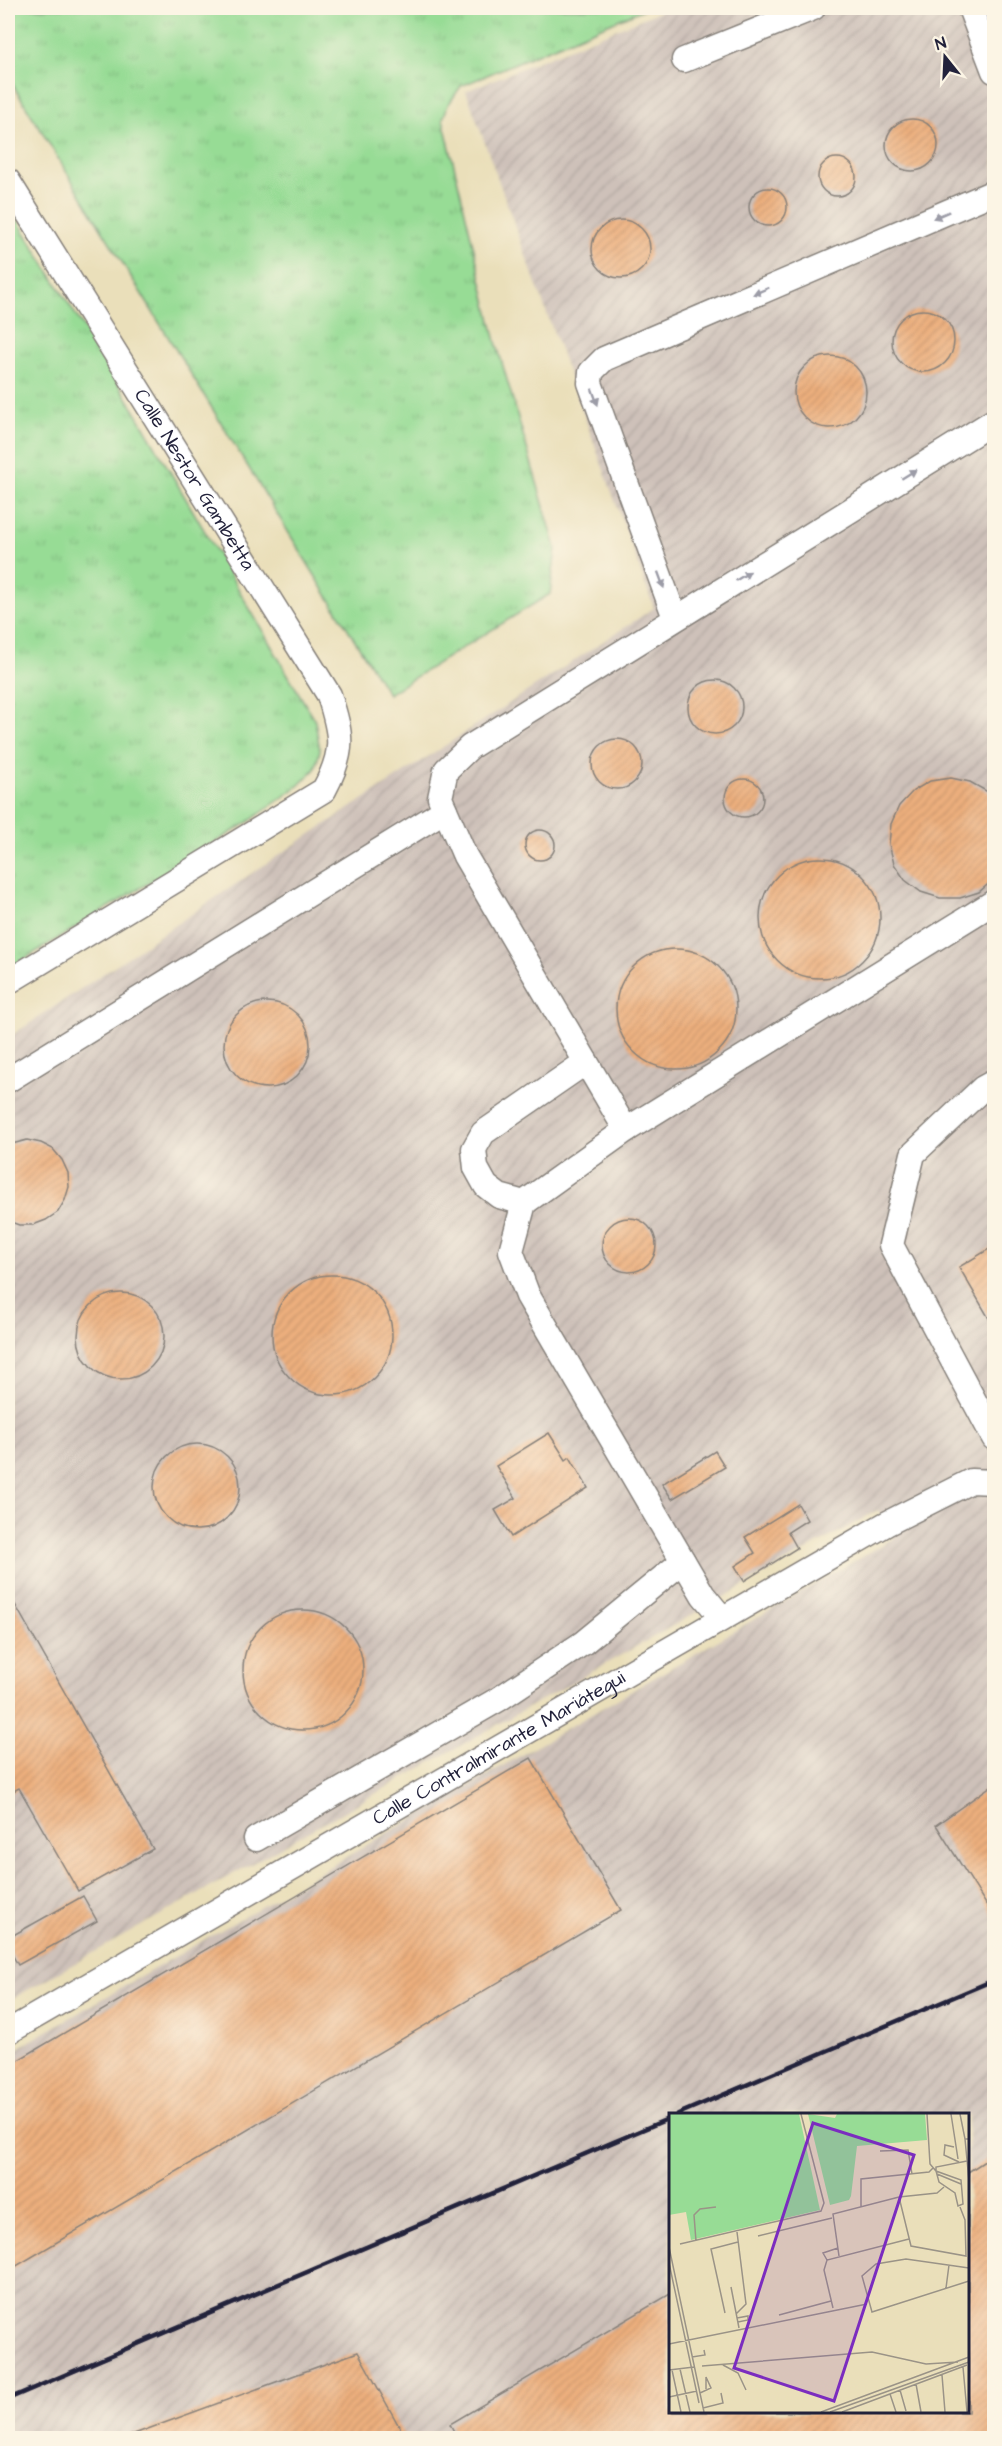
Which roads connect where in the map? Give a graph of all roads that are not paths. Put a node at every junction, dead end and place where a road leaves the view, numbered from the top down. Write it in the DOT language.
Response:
graph roads {
  1 [pos="813,8"];
  2 [pos="970,8"];
  3 [pos="684,60"];
  4 [pos="994,71"];
  5 [pos="8,181"];
  6 [pos="994,192"];
  7 [pos="994,422"];
  8 [pos="675,618"];
  9 [pos="445,810"];
  10 [pos="994,902"];
  11 [pos="8,982"];
  12 [pos="586,1062"];
  13 [pos="8,1080"];
  14 [pos="994,1082"];
  15 [pos="626,1130"];
  16 [pos="524,1203"];
  17 [pos="994,1438"];
  18 [pos="994,1482"];
  19 [pos="683,1561"];
  20 [pos="723,1618"];
  21 [pos="256,1839"];
  22 [pos="8,2032"];
  1 -- 3 [label="street"];
  2 -- 4 [label="street"];
  5 -- 11 [label="street, Calle Nestor Gambetta"];
  6 -- 8 [label="street, one-way"];
  8 -- 7 [label="street, one-way"];
  8 -- 9 [label="street"];
  9 -- 12 [label="street"];
  9 -- 13 [label="street"];
  10 -- 15 [label="street"];
  12 -- 15 [label="street"];
  12 -- 16 [label="street"];
  14 -- 17 [label="street"];
  15 -- 16 [label="street"];
  16 -- 19 [label="street"];
  18 -- 20 [label="street, Calle Contralmirante Mariátegui"];
  19 -- 20 [label="street"];
  19 -- 21 [label="street"];
  20 -- 22 [label="street, Calle Contralmirante Mariátegui"];
}
